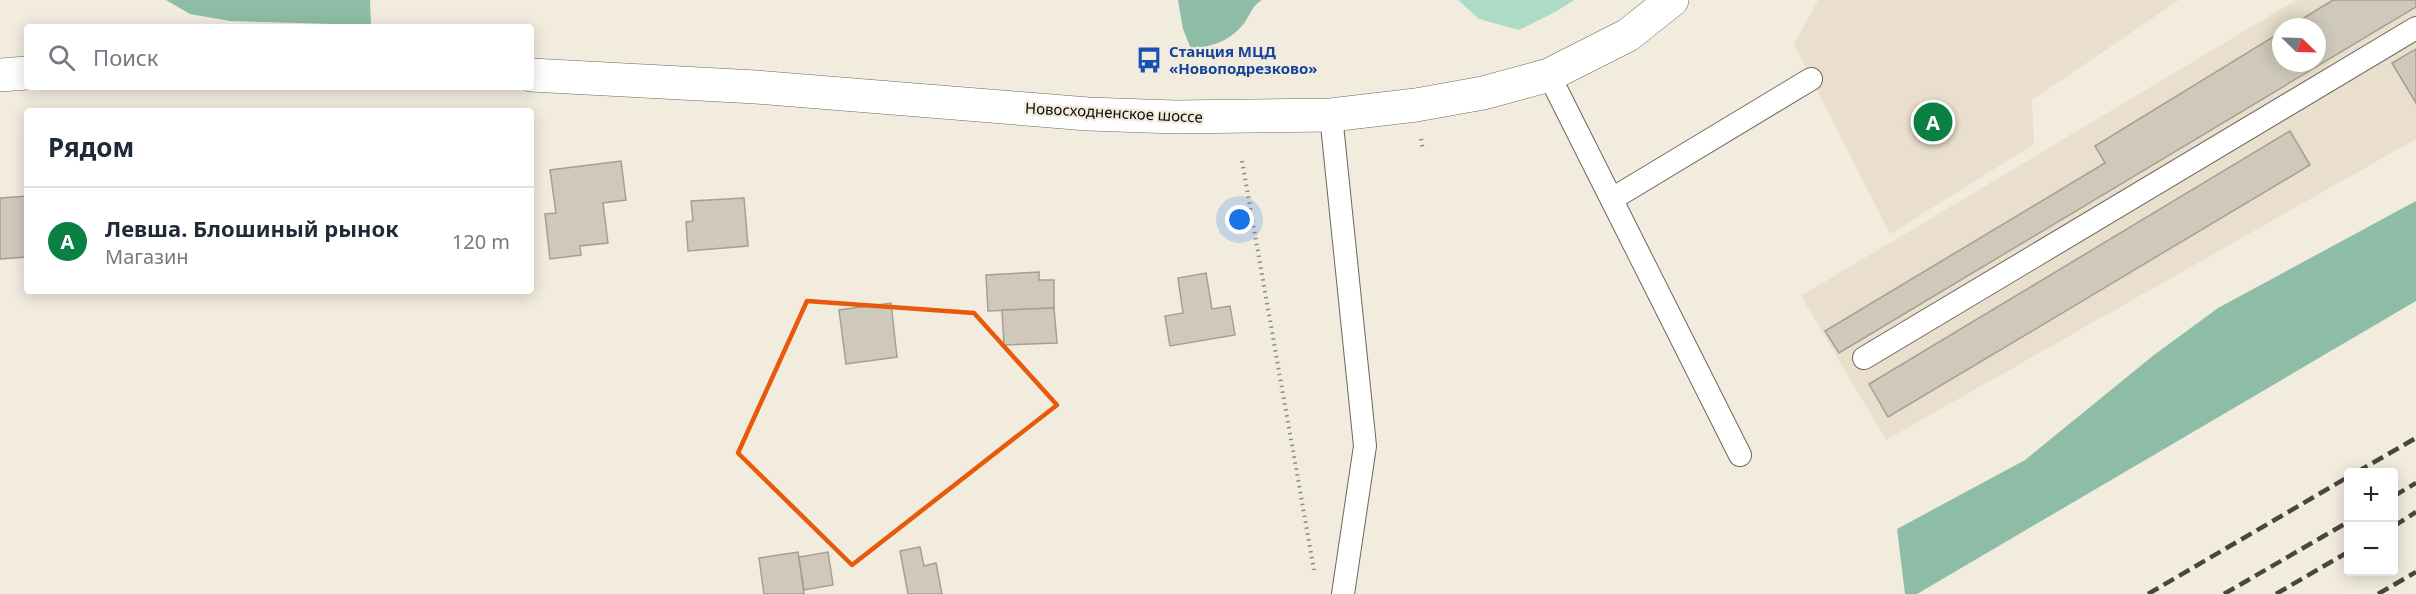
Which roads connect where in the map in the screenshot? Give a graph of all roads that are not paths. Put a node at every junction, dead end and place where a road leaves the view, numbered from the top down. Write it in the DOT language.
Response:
graph roads {
  1 [pos="1672,0"];
  2 [pos="2416,28"];
  3 [pos="24,73"];
  4 [pos="0,75"];
  5 [pos="534,75"];
  6 [pos="1549,75"];
  7 [pos="1811,79"];
  8 [pos="1331,115"];
  9 [pos="1611,199"];
  10 [pos="1864,358"];
  11 [pos="1740,455"];
  12 [pos="1343,594"];
  1 -- 6 [label="main road, Новосходненское шоссе"];
  2 -- 10 [label="lane"];
  3 -- 4 [label="main road"];
  5 -- 8 [label="main road, Новосходненское шоссе"];
  6 -- 8 [label="main road, Новосходненское шоссе"];
  6 -- 9 [label="lane"];
  7 -- 9 [label="lane"];
  8 -- 12 [label="lane"];
  9 -- 11 [label="lane"];
}
